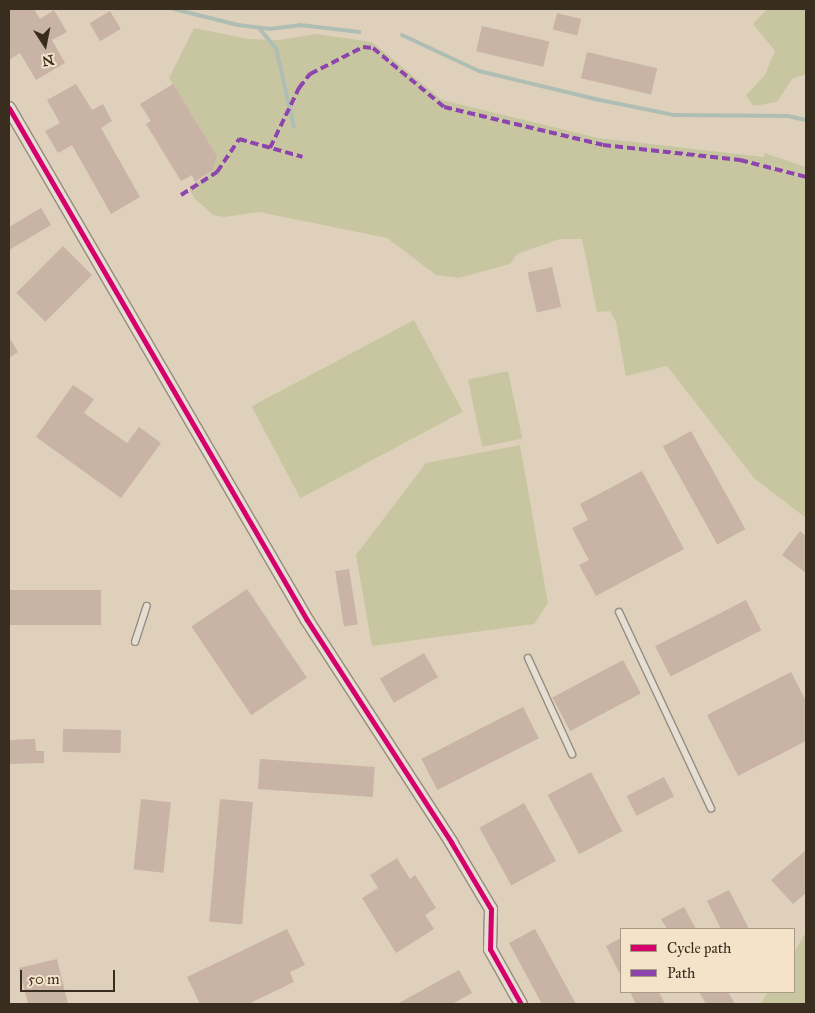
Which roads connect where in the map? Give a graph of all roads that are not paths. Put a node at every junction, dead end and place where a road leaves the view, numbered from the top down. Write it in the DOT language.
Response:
graph roads {
  1 [pos="9,108"];
  2 [pos="148,606"];
  3 [pos="619,612"];
  4 [pos="135,642"];
  5 [pos="528,658"];
  6 [pos="572,754"];
  7 [pos="711,808"];
  8 [pos="522,1004"];
  1 -- 8 [label="street"];
  2 -- 4 [label="lane"];
  3 -- 7 [label="lane"];
  5 -- 6 [label="lane"];
}
